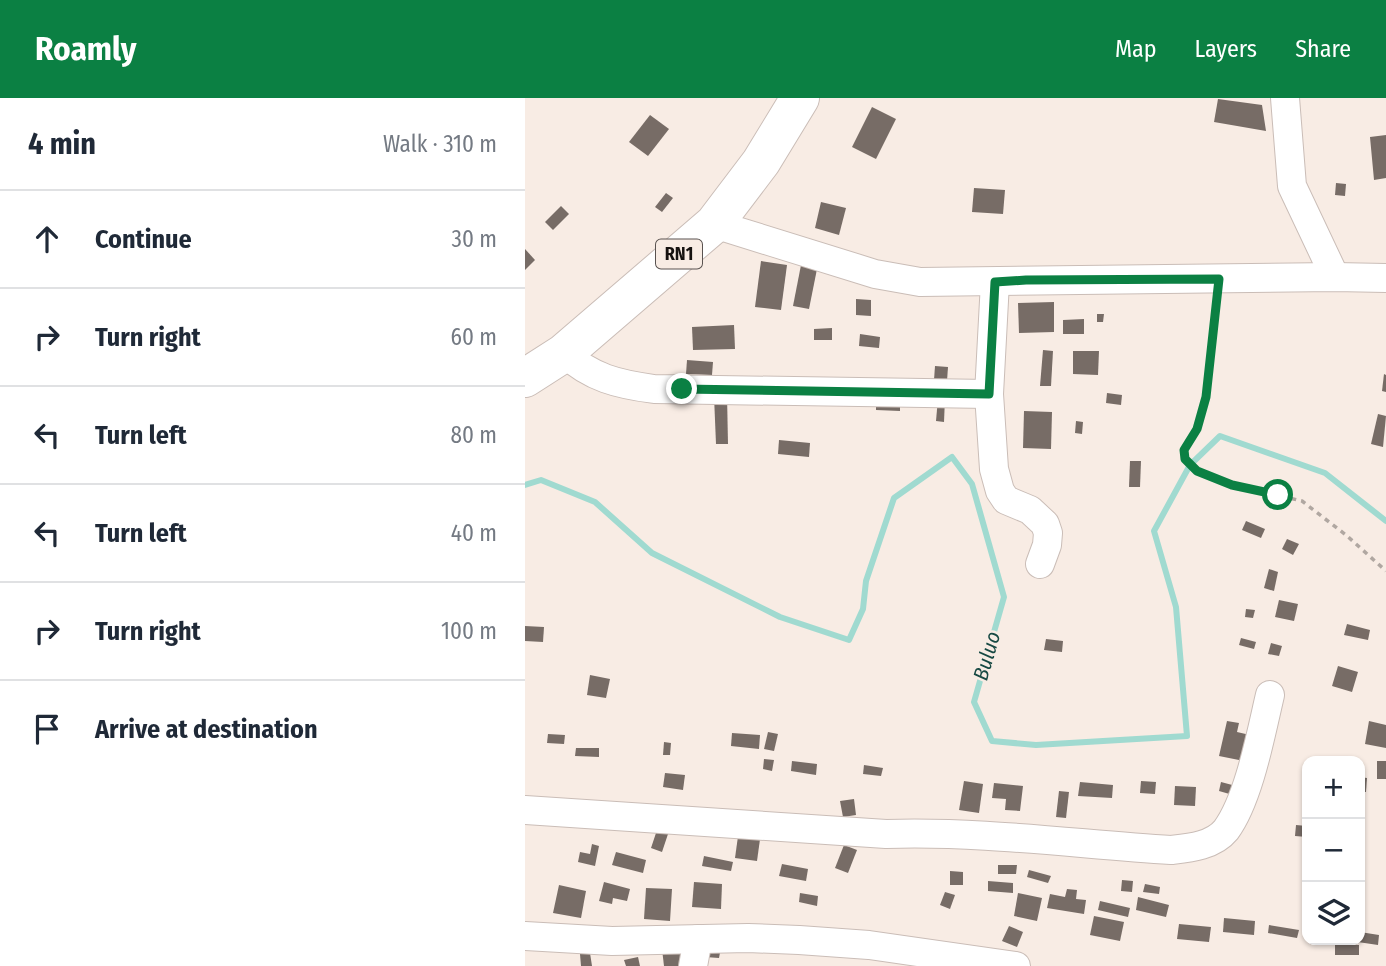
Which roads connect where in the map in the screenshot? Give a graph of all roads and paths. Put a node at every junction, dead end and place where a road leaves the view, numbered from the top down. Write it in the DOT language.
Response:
graph roads {
  1 [pos="800,98"];
  2 [pos="1285,98"];
  3 [pos="715,224"];
  4 [pos="1335,276"];
  5 [pos="1386,278"];
  6 [pos="1219,279"];
  7 [pos="995,282"];
  8 [pos="564,353"];
  9 [pos="525,378"];
  10 [pos="989,394"];
  11 [pos="1040,564"];
  12 [pos="1386,571"];
  13 [pos="1270,695"];
  14 [pos="525,810"];
  15 [pos="525,936"];
  16 [pos="695,952"];
  17 [pos="940,961"];
  18 [pos="1016,966"];
  1 -- 3 [label="highway, RN1"];
  2 -- 4 [label="street"];
  3 -- 7 [label="street"];
  3 -- 8 [label="highway, RN1"];
  4 -- 5 [label="street"];
  4 -- 6 [label="street"];
  6 -- 7 [label="street"];
  6 -- 12 [label="path"];
  7 -- 10 [label="street"];
  8 -- 9 [label="highway, RN1"];
  8 -- 10 [label="street"];
  10 -- 11 [label="street"];
  13 -- 14 [label="street"];
  15 -- 16 [label="street"];
  16 -- 17 [label="street"];
  17 -- 18 [label="street"];
}
